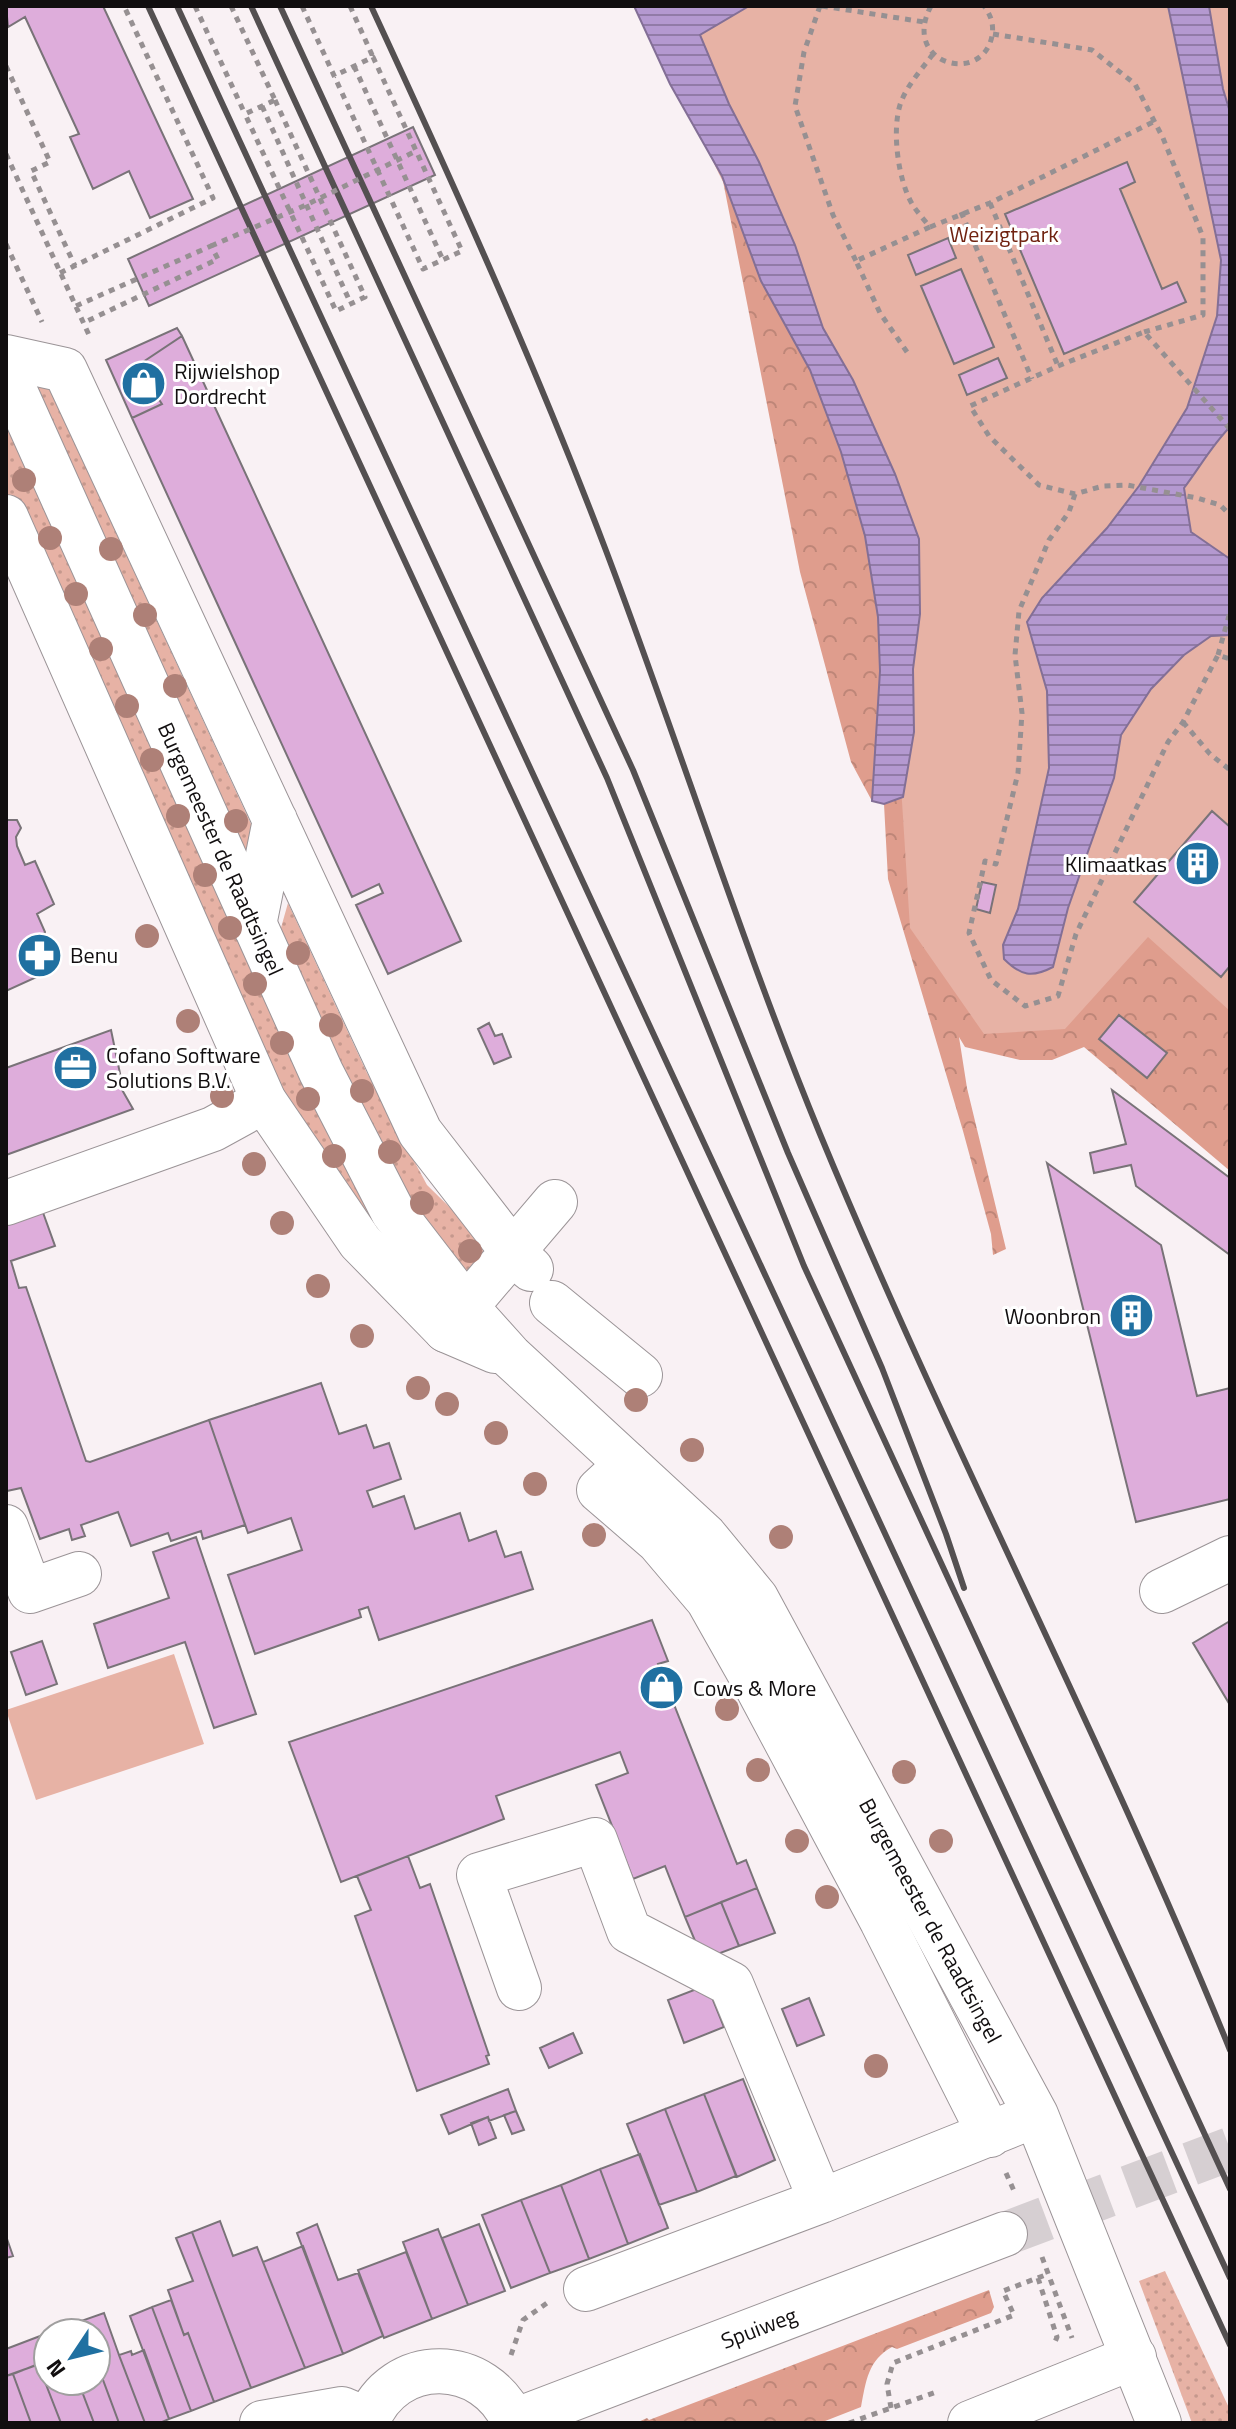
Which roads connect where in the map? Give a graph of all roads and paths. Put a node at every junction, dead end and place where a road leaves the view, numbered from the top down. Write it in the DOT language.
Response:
graph roads {
  1 [pos="124,6"];
  2 [pos="195,6"];
  3 [pos="231,6"];
  4 [pos="302,6"];
  5 [pos="350,6"];
  6 [pos="821,6"];
  7 [pos="931,6"];
  8 [pos="984,6"];
  9 [pos="924,22"];
  10 [pos="993,34"];
  11 [pos="933,54"];
  12 [pos="373,57"];
  13 [pos="6,66"];
  14 [pos="354,66"];
  15 [pos="334,76"];
  16 [pos="8,77"];
  17 [pos="275,100"];
  18 [pos="262,106"];
  19 [pos="245,114"];
  20 [pos="1155,121"];
  21 [pos="414,152"];
  22 [pos="6,154"];
  23 [pos="397,160"];
  24 [pos="990,203"];
  25 [pos="306,205"];
  26 [pos="961,212"];
  27 [pos="930,227"];
  28 [pos="6,244"];
  29 [pos="211,246"];
  30 [pos="443,260"];
  31 [pos="856,261"];
  32 [pos="75,266"];
  33 [pos="60,273"];
  34 [pos="350,303"];
  35 [pos="76,307"];
  36 [pos="83,323"];
  37 [pos="1144,332"];
  38 [pos="907,352"];
  39 [pos="77,353"];
  40 [pos="6,357"];
  41 [pos="1058,366"];
  42 [pos="6,371"];
  43 [pos="1032,379"];
  44 [pos="1230,429"];
  45 [pos="1075,494"];
  46 [pos="1230,515"];
  47 [pos="6,517"];
  48 [pos="1230,612"];
  49 [pos="1218,655"];
  50 [pos="1230,659"];
  51 [pos="1183,722"];
  52 [pos="1230,770"];
  53 [pos="275,820"];
  54 [pos="254,925"];
  55 [pos="264,1101"];
  56 [pos="555,1202"];
  57 [pos="6,1203"];
  58 [pos="532,1275"];
  59 [pos="457,1319"];
  60 [pos="640,1375"];
  61 [pos="613,1477"];
  62 [pos="6,1527"];
  63 [pos="1230,1558"];
  64 [pos="79,1574"];
  65 [pos="1162,1591"];
  66 [pos="519,1988"];
  67 [pos="1036,2115"];
  68 [pos="990,2135"];
  69 [pos="821,2201"];
  70 [pos="1005,2234"];
  71 [pos="586,2289"];
  72 [pos="1079,2356"];
  73 [pos="1134,2357"];
  74 [pos="508,2363"];
  75 [pos="367,2421"];
  76 [pos="514,2422"];
  77 [pos="262,2423"];
  78 [pos="849,2423"];
  79 [pos="970,2423"];
  80 [pos="1159,2423"];
  1 -- 32 [label="path"];
  2 -- 19 [label="path"];
  3 -- 17 [label="path"];
  4 -- 15 [label="path"];
  5 -- 12 [label="path"];
  6 -- 9 [label="path"];
  6 -- 31 [label="path"];
  7 -- 9 [label="path"];
  8 -- 10 [label="path"];
  9 -- 11 [label="path"];
  10 -- 11 [label="path"];
  10 -- 20 [label="path"];
  11 -- 27 [label="path"];
  12 -- 14 [label="path"];
  12 -- 30 [label="path"];
  13 -- 16 [label="path"];
  14 -- 15 [label="path"];
  14 -- 23 [label="path"];
  15 -- 30 [label="path"];
  16 -- 32 [label="path"];
  17 -- 18 [label="path"];
  17 -- 34 [label="path"];
  18 -- 19 [label="path"];
  18 -- 25 [label="path"];
  19 -- 34 [label="path"];
  20 -- 24 [label="path"];
  20 -- 37 [label="path"];
  21 -- 23 [label="path, bridge"];
  22 -- 33 [label="path"];
  23 -- 25 [label="path, bridge"];
  23 -- 30 [label="path"];
  24 -- 26 [label="path"];
  24 -- 41 [label="path"];
  25 -- 29 [label="path, bridge"];
  25 -- 34 [label="path"];
  26 -- 27 [label="path"];
  26 -- 43 [label="path"];
  27 -- 31 [label="path"];
  28 -- 39 [label="path"];
  29 -- 35 [label="path"];
  29 -- 36 [label="path"];
  31 -- 38 [label="path"];
  32 -- 33 [label="path"];
  33 -- 35 [label="path"];
  35 -- 36 [label="path"];
  36 -- 39 [label="path"];
  37 -- 41 [label="path"];
  37 -- 44 [label="path"];
  39 -- 40 [label="main road"];
  39 -- 53 [label="main road"];
  41 -- 43 [label="path"];
  42 -- 54 [label="main road, Burgemeester de Raadtsingel"];
  43 -- 45 [label="path"];
  45 -- 46 [label="path"];
  45 -- 51 [label="path"];
  47 -- 55 [label="main road, Burgemeester de Raadtsingel"];
  48 -- 49 [label="path"];
  49 -- 50 [label="path"];
  49 -- 51 [label="path"];
  51 -- 52 [label="path"];
  53 -- 54 [label="main road"];
  53 -- 58 [label="main road"];
  54 -- 59 [label="main road, Burgemeester de Raadtsingel"];
  55 -- 57 [label="main road"];
  55 -- 59 [label="main road, Burgemeester de Raadtsingel"];
  56 -- 58 [label="main road"];
  58 -- 59 [label="main road"];
  58 -- 60 [label="main road"];
  59 -- 61 [label="main road, Burgemeester de Raadtsingel"];
  61 -- 67 [label="main road, Burgemeester de Raadtsingel"];
  61 -- 68 [label="main road, Burgemeester de Raadtsingel"];
  62 -- 64 [label="main road"];
  63 -- 65 [label="main road"];
  66 -- 69 [label="main road"];
  67 -- 68 [label="main road"];
  67 -- 73 [label="main road, Burgemeester de Raadtsingel"];
  68 -- 69 [label="main road"];
  69 -- 71 [label="main road"];
  70 -- 76 [label="main road, Spuiweg"];
  71 -- 74 [label="path"];
  72 -- 73 [label="main road"];
  72 -- 78 [label="path"];
  72 -- 79 [label="main road"];
  73 -- 80 [label="main road, Burgemeester de Raadtsingel"];
  75 -- 76 [label="main road"];
  75 -- 77 [label="main road"];
}
